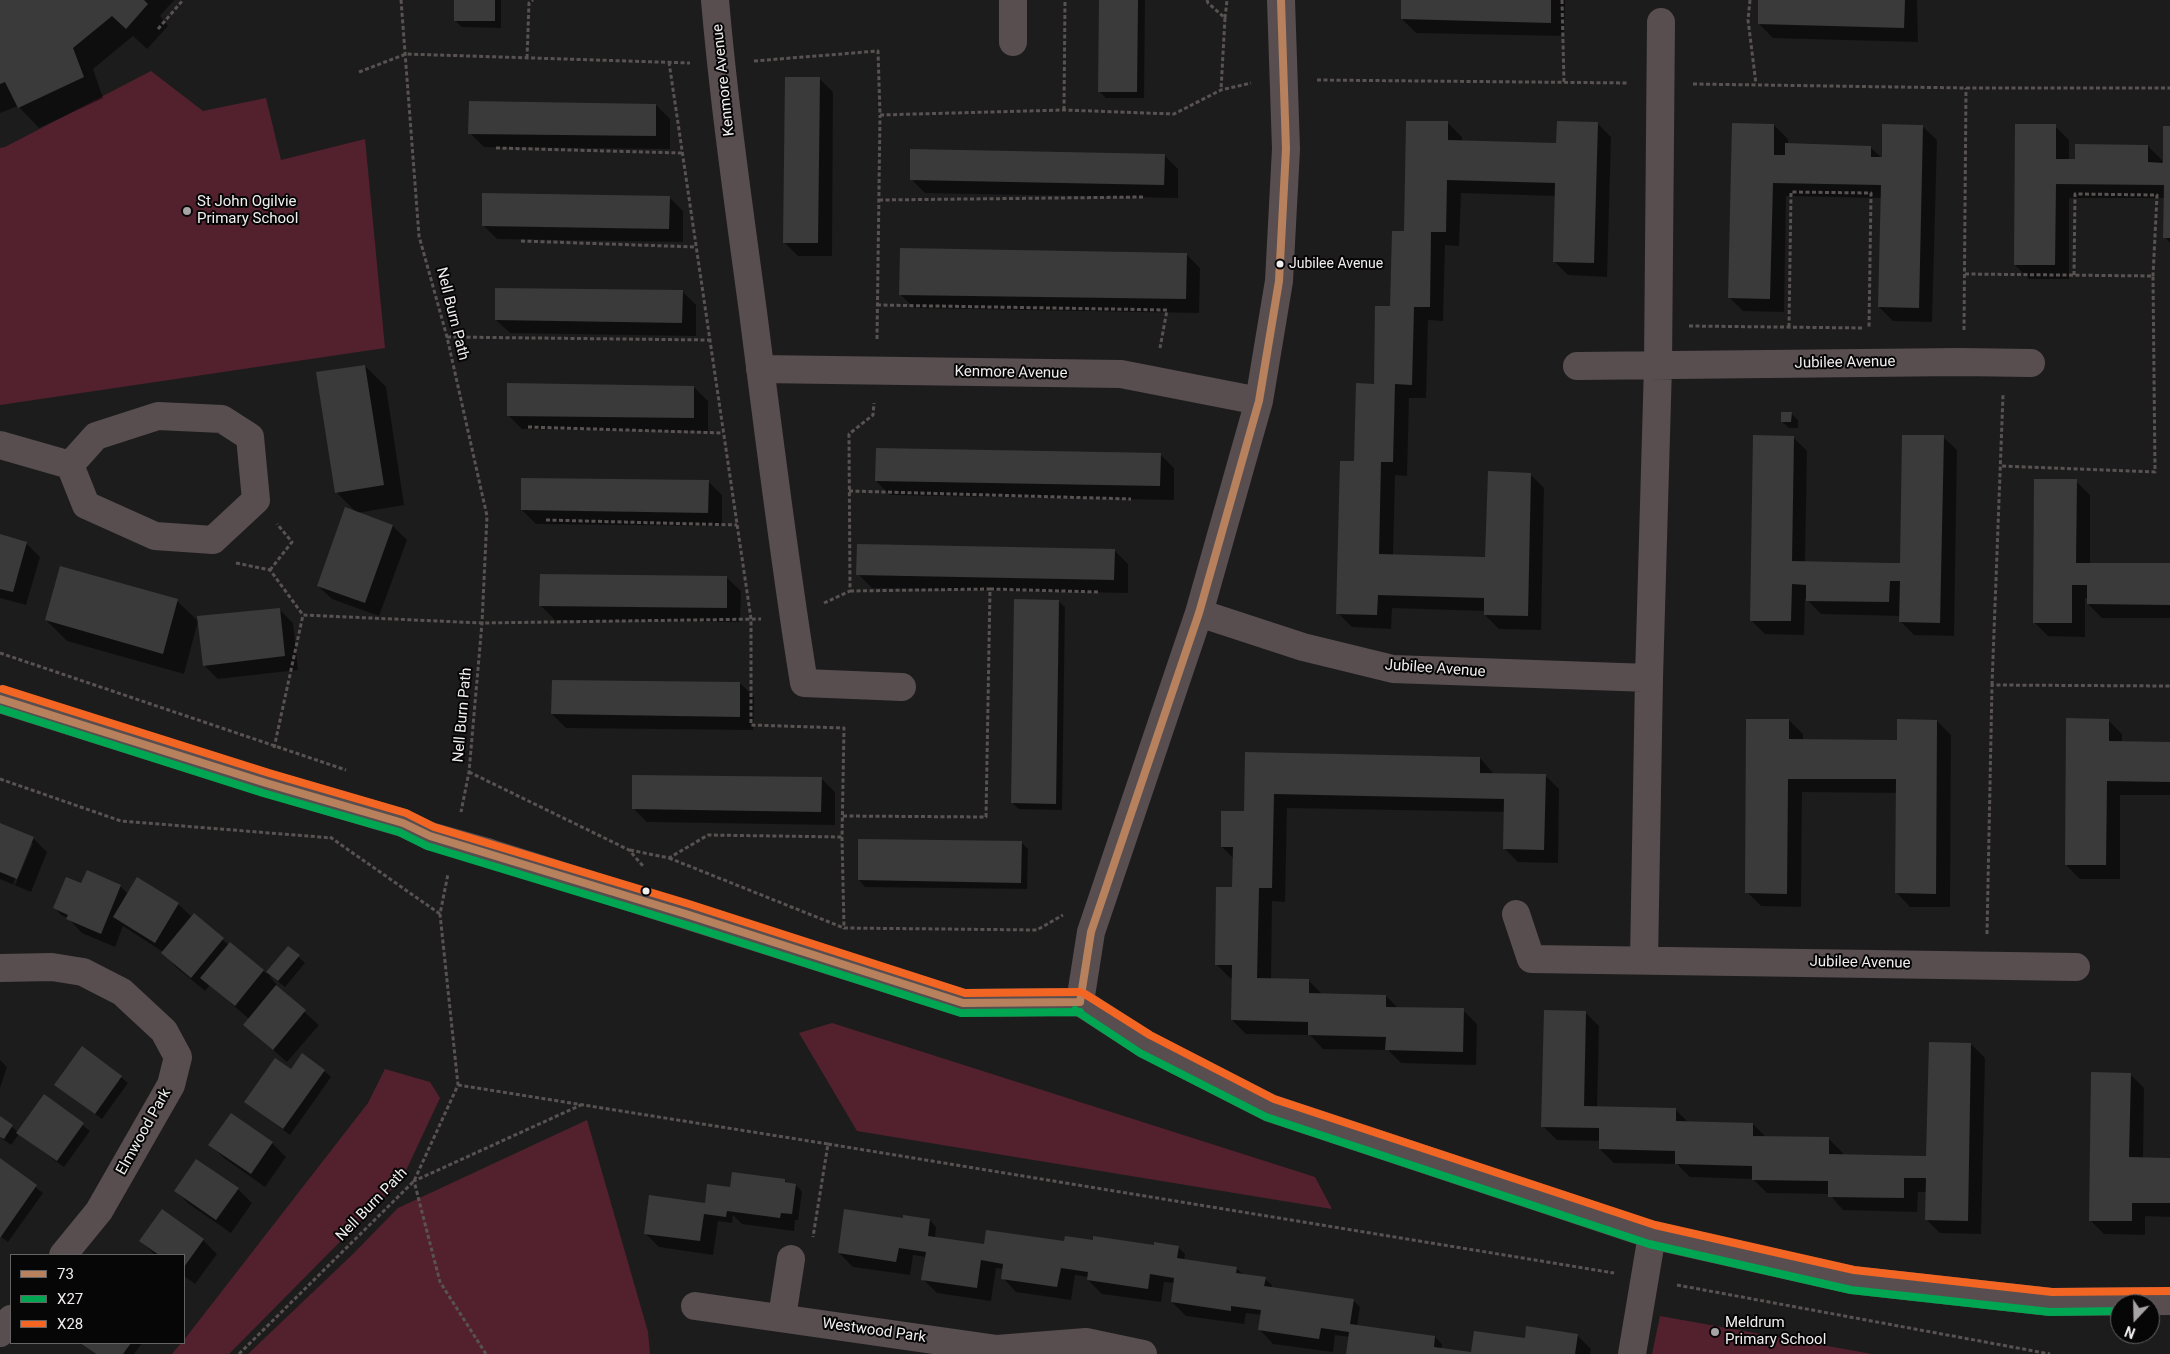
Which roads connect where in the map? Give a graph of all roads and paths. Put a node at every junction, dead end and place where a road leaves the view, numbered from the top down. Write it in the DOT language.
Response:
graph roads {
  1 [pos="183,0"];
  2 [pos="401,0"];
  3 [pos="533,0"];
  4 [pos="715,0"];
  5 [pos="1013,0"];
  6 [pos="1065,0"];
  7 [pos="1207,0"];
  8 [pos="1227,0"];
  9 [pos="1281,0"];
  10 [pos="1562,0"];
  11 [pos="1750,0"];
  12 [pos="1225,18"];
  13 [pos="1661,22"];
  14 [pos="158,29"];
  15 [pos="1013,42"];
  16 [pos="406,54"];
  17 [pos="527,58"];
  18 [pos="721,64"];
  19 [pos="360,72"];
  20 [pos="1317,80"];
  21 [pos="1253,82"];
  22 [pos="1564,82"];
  23 [pos="1660,83"];
  24 [pos="1756,84"];
  25 [pos="1966,88"];
  26 [pos="2170,88"];
  27 [pos="1221,90"];
  28 [pos="1064,110"];
  29 [pos="496,148"];
  30 [pos="682,153"];
  31 [pos="1143,196"];
  32 [pos="878,200"];
  33 [pos="522,241"];
  34 [pos="696,247"];
  35 [pos="1966,274"];
  36 [pos="2074,275"];
  37 [pos="2154,276"];
  38 [pos="877,305"];
  39 [pos="1658,325"];
  40 [pos="1789,327"];
  41 [pos="1869,328"];
  42 [pos="1878,328"];
  43 [pos="1954,329"];
  44 [pos="1964,329"];
  45 [pos="447,337"];
  46 [pos="709,340"];
  47 [pos="1959,362"];
  48 [pos="2004,362"];
  49 [pos="2031,363"];
  50 [pos="1577,366"];
  51 [pos="1658,366"];
  52 [pos="760,369"];
  53 [pos="1154,381"];
  54 [pos="1259,400"];
  55 [pos="528,427"];
  56 [pos="723,433"];
  57 [pos="0,445"];
  58 [pos="70,465"];
  59 [pos="2000,466"];
  60 [pos="850,491"];
  61 [pos="1131,499"];
  62 [pos="256,500"];
  63 [pos="546,520"];
  64 [pos="737,525"];
  65 [pos="212,540"];
  66 [pos="270,570"];
  67 [pos="990,589"];
  68 [pos="850,591"];
  69 [pos="1100,592"];
  70 [pos="1199,613"];
  71 [pos="303,615"];
  72 [pos="794,618"];
  73 [pos="482,624"];
  74 [pos="1649,678"];
  75 [pos="1992,685"];
  76 [pos="2170,686"];
  77 [pos="902,687"];
  78 [pos="0,699"];
  79 [pos="469,772"];
  80 [pos="266,783"];
  81 [pos="460,816"];
  82 [pos="843,816"];
  83 [pos="324,832"];
  84 [pos="842,838"];
  85 [pos="629,850"];
  86 [pos="670,858"];
  87 [pos="449,870"];
  88 [pos="648,871"];
  89 [pos="440,914"];
  90 [pos="1516,914"];
  91 [pos="844,928"];
  92 [pos="1644,960"];
  93 [pos="1986,965"];
  94 [pos="2076,967"];
  95 [pos="0,968"];
  96 [pos="1080,1002"];
  97 [pos="458,1085"];
  98 [pos="582,1104"];
  99 [pos="828,1144"];
  100 [pos="414,1181"];
  101 [pos="1652,1234"];
  102 [pos="64,1254"];
  103 [pos="791,1259"];
  104 [pos="1646,1279"];
  105 [pos="2170,1301"];
  106 [pos="695,1306"];
  107 [pos="782,1317"];
  108 [pos="10,1320"];
  109 [pos="0,1333"];
  110 [pos="996,1351"];
  111 [pos="239,1354"];
  112 [pos="486,1354"];
  113 [pos="1142,1354"];
  114 [pos="1632,1354"];
  115 [pos="2050,1354"];
  1 -- 14 [label="path"];
  2 -- 16 [label="path, Nell Burn Path"];
  3 -- 17 [label="path"];
  4 -- 18 [label="street, Kenmore Avenue"];
  5 -- 15 [label="street"];
  6 -- 28 [label="path"];
  7 -- 12 [label="path"];
  8 -- 12 [label="path"];
  9 -- 54 [label="street"];
  10 -- 22 [label="path"];
  11 -- 24 [label="path"];
  12 -- 27 [label="path"];
  13 -- 23 [label="street"];
  16 -- 17 [label="path"];
  16 -- 19 [label="path"];
  16 -- 45 [label="path, Nell Burn Path"];
  17 -- 18 [label="path"];
  18 -- 28 [label="path"];
  18 -- 52 [label="street, Kenmore Avenue"];
  20 -- 22 [label="path"];
  21 -- 27 [label="path"];
  22 -- 23 [label="path"];
  23 -- 24 [label="path"];
  23 -- 39 [label="street"];
  24 -- 25 [label="path"];
  25 -- 26 [label="path"];
  25 -- 35 [label="path"];
  27 -- 28 [label="path"];
  29 -- 30 [label="path"];
  31 -- 32 [label="path"];
  33 -- 34 [label="path"];
  35 -- 36 [label="path"];
  35 -- 44 [label="path"];
  36 -- 37 [label="path"];
  36 -- 37 [label="path"];
  37 -- 59 [label="path"];
  38 -- 53 [label="path"];
  39 -- 40 [label="path"];
  39 -- 51 [label="street"];
  40 -- 41 [label="path"];
  40 -- 41 [label="path"];
  41 -- 42 [label="path"];
  43 -- 44 [label="path"];
  44 -- 47 [label="path"];
  45 -- 46 [label="path"];
  45 -- 73 [label="path, Nell Burn Path"];
  47 -- 48 [label="street, Jubilee Avenue"];
  47 -- 51 [label="street, Jubilee Avenue"];
  48 -- 49 [label="street, Jubilee Avenue"];
  48 -- 59 [label="path"];
  50 -- 51 [label="street, Jubilee Avenue"];
  51 -- 74 [label="street"];
  52 -- 53 [label="street, Kenmore Avenue"];
  52 -- 72 [label="street, Kenmore Avenue"];
  53 -- 54 [label="street, Kenmore Avenue"];
  54 -- 70 [label="street"];
  55 -- 56 [label="path"];
  57 -- 58 [label="street"];
  58 -- 62 [label="street"];
  58 -- 65 [label="street"];
  59 -- 75 [label="path"];
  60 -- 61 [label="path"];
  62 -- 65 [label="street"];
  62 -- 66 [label="path"];
  63 -- 64 [label="path"];
  65 -- 66 [label="path"];
  66 -- 71 [label="path"];
  67 -- 68 [label="path"];
  67 -- 69 [label="path"];
  67 -- 82 [label="path"];
  70 -- 74 [label="street, Jubilee Avenue"];
  70 -- 96 [label="street"];
  71 -- 73 [label="path"];
  71 -- 80 [label="path"];
  72 -- 73 [label="path"];
  72 -- 77 [label="street, Kenmore Avenue"];
  73 -- 79 [label="path, Nell Burn Path"];
  74 -- 92 [label="street"];
  75 -- 76 [label="path"];
  75 -- 93 [label="path"];
  78 -- 80 [label="street"];
  79 -- 81 [label="path, Nell Burn Path"];
  79 -- 85 [label="path"];
  80 -- 96 [label="street, bridge"];
  83 -- 89 [label="path"];
  84 -- 86 [label="path"];
  85 -- 86 [label="path"];
  85 -- 88 [label="path"];
  86 -- 91 [label="path"];
  87 -- 89 [label="path"];
  89 -- 97 [label="path"];
  90 -- 92 [label="street, Jubilee Avenue"];
  92 -- 93 [label="street, Jubilee Avenue"];
  93 -- 94 [label="street, Jubilee Avenue"];
  95 -- 102 [label="street, Elmwood Park"];
  96 -- 101 [label="street"];
  97 -- 98 [label="path"];
  97 -- 100 [label="path, Nell Burn Path"];
  98 -- 99 [label="path"];
  98 -- 100 [label="path"];
  99 -- 103 [label="path"];
  99 -- 104 [label="path"];
  100 -- 111 [label="path, Nell Burn Path"];
  100 -- 112 [label="path"];
  101 -- 104 [label="street"];
  101 -- 105 [label="street"];
  103 -- 107 [label="street"];
  104 -- 114 [label="street"];
  104 -- 115 [label="path"];
  106 -- 107 [label="street, Westwood Park"];
  107 -- 110 [label="street, Westwood Park"];
  108 -- 109 [label="street"];
  110 -- 113 [label="street, Westwood Park"];
}
